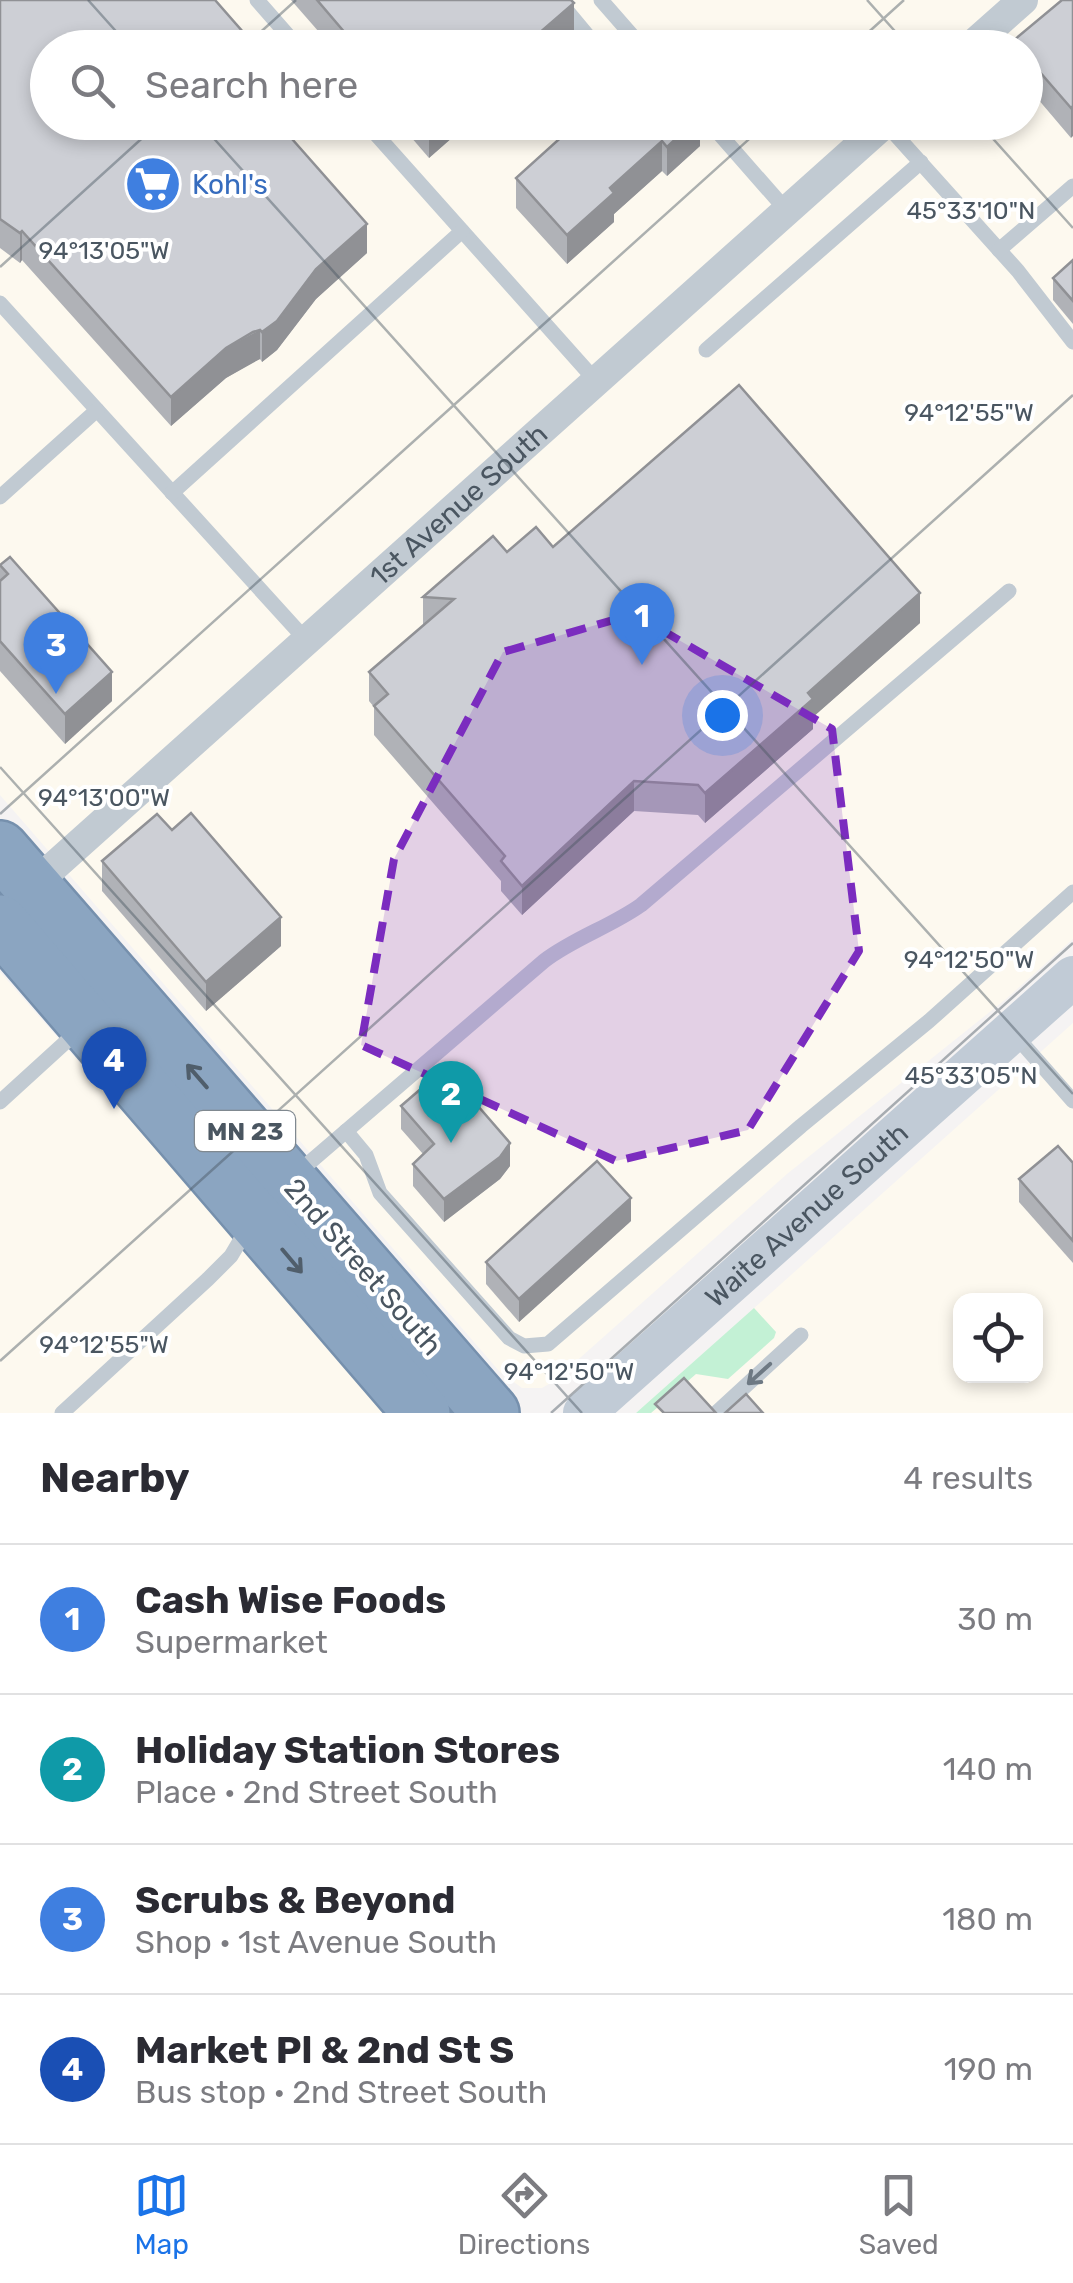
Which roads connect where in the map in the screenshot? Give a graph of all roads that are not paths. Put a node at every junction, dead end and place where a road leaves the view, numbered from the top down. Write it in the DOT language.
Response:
graph roads {
  1 [pos="256,0"];
  2 [pos="558,0"];
  3 [pos="602,0"];
  4 [pos="1022,0"];
  5 [pos="282,30"];
  6 [pos="583,30"];
  7 [pos="628,30"];
  8 [pos="990,30"];
  9 [pos="381,140"];
  10 [pos="725,140"];
  11 [pos="867,140"];
  12 [pos="901,140"];
  13 [pos="920,162"];
  14 [pos="1073,186"];
  15 [pos="786,211"];
  16 [pos="462,231"];
  17 [pos="999,250"];
  18 [pos="0,303"];
  19 [pos="1073,342"];
  20 [pos="706,350"];
  21 [pos="596,381"];
  22 [pos="97,410"];
  23 [pos="172,492"];
  24 [pos="0,496"];
  25 [pos="1010,591"];
  26 [pos="306,640"];
  27 [pos="10,886"];
  28 [pos="1073,892"];
  29 [pos="1073,976"];
  30 [pos="86,1022"];
  31 [pos="1012,1031"];
  32 [pos="1073,1101"];
  33 [pos="0,1102"];
  34 [pos="346,1130"];
  35 [pos="271,1199"];
  36 [pos="801,1335"];
  37 [pos="62,1413"];
  38 [pos="422,1413"];
  39 [pos="491,1413"];
  40 [pos="584,1413"];
  41 [pos="716,1413"];
  1 -- 5 [label="lane"];
  2 -- 6 [label="lane"];
  3 -- 7 [label="lane"];
  4 -- 8 [label="street"];
  9 -- 16 [label="lane"];
  10 -- 15 [label="lane"];
  11 -- 15 [label="street, 1st Avenue South"];
  12 -- 13 [label="lane"];
  13 -- 17 [label="lane"];
  13 -- 20 [label="lane"];
  14 -- 17 [label="lane"];
  15 -- 21 [label="street, 1st Avenue South"];
  16 -- 21 [label="lane"];
  16 -- 23 [label="lane"];
  17 -- 19 [label="lane"];
  18 -- 22 [label="lane"];
  21 -- 26 [label="street, 1st Avenue South"];
  22 -- 23 [label="lane"];
  22 -- 24 [label="lane"];
  23 -- 26 [label="lane"];
  25 -- 34 [label="lane"];
  26 -- 27 [label="street, 1st Avenue South"];
  27 -- 30 [label="highway, 2nd Street South / MN 23"];
  35 -- 27 [label="highway, 2nd Street South / MN 23, one-way"];
  28 -- 34 [label="lane"];
  29 -- 31 [label="street, Waite Avenue South"];
  30 -- 33 [label="lane"];
  30 -- 35 [label="highway, 2nd Street South / MN 23"];
  31 -- 32 [label="lane"];
  31 -- 40 [label="street, Waite Avenue South"];
  34 -- 35 [label="lane"];
  35 -- 37 [label="lane"];
  35 -- 38 [label="highway, 2nd Street South / MN 23, one-way"];
  35 -- 39 [label="highway, 2nd Street South / MN 23"];
  36 -- 41 [label="lane, one-way"];
}
